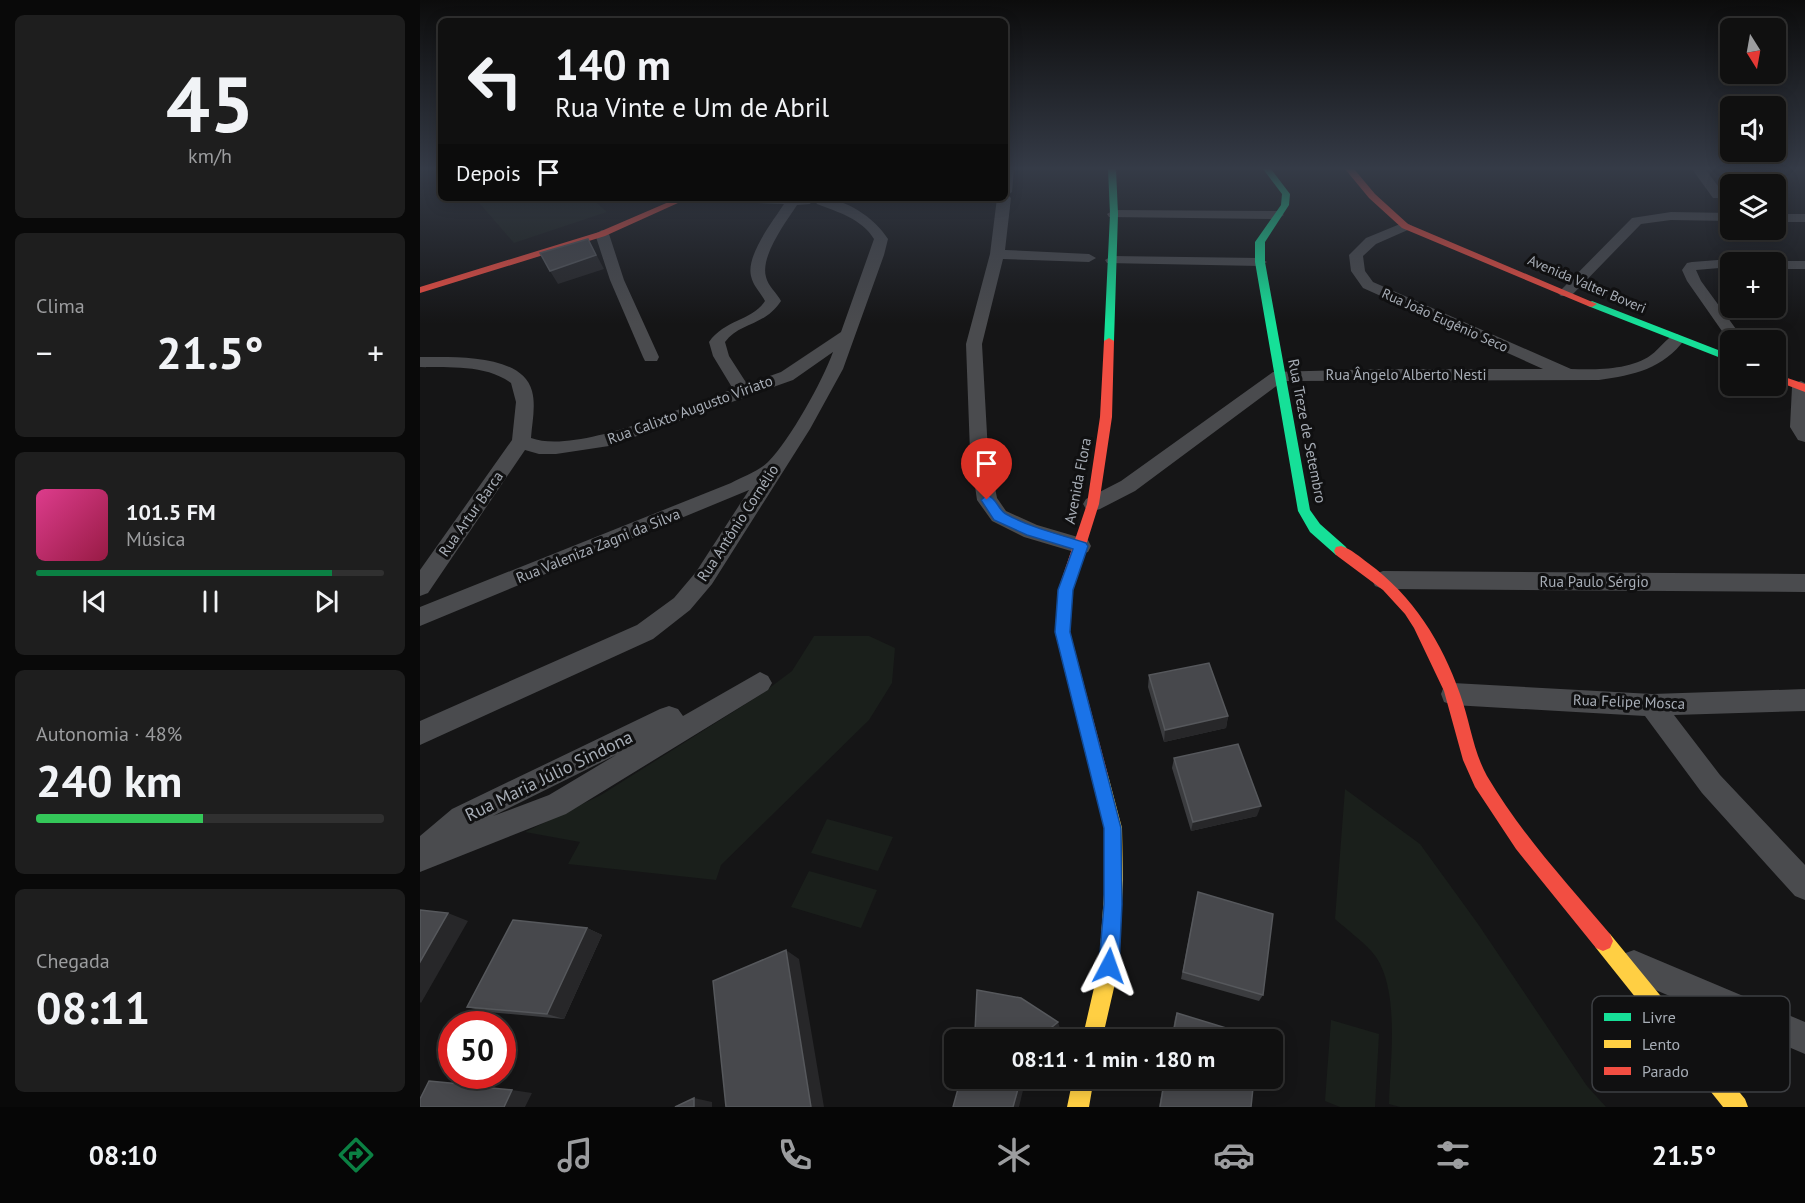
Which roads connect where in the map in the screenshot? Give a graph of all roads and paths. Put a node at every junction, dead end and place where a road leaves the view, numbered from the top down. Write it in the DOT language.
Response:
graph roads {
  1 [pos="633,221"];
  2 [pos="781,221"];
  3 [pos="867,221"];
  4 [pos="1001,221"];
  5 [pos="1114,221"];
  6 [pos="1273,221"];
  7 [pos="1399,221"];
  8 [pos="1639,221"];
  9 [pos="1405,226"];
  10 [pos="602,234"];
  11 [pos="997,254"];
  12 [pos="1089,258"];
  13 [pos="1112,260"];
  14 [pos="1260,262"];
  15 [pos="1720,263"];
  16 [pos="1786,265"];
  17 [pos="1805,265"];
  18 [pos="421,289"];
  19 [pos="1566,294"];
  20 [pos="1720,318"];
  21 [pos="847,335"];
  22 [pos="1677,339"];
  23 [pos="1720,355"];
  24 [pos="651,357"];
  25 [pos="428,362"];
  26 [pos="1571,375"];
  27 [pos="1278,376"];
  28 [pos="420,378"];
  29 [pos="1786,381"];
  30 [pos="1803,388"];
  31 [pos="743,392"];
  32 [pos="1805,436"];
  33 [pos="521,441"];
  34 [pos="772,469"];
  35 [pos="1093,504"];
  36 [pos="1081,546"];
  37 [pos="1383,580"];
  38 [pos="1805,583"];
  39 [pos="420,587"];
  40 [pos="420,617"];
  41 [pos="760,683"];
  42 [pos="1453,694"];
  43 [pos="1805,700"];
  44 [pos="1652,705"];
  45 [pos="420,733"];
  46 [pos="420,856"];
  47 [pos="1801,879"];
  48 [pos="1619,959"];
  49 [pos="1648,996"];
  50 [pos="1706,996"];
  51 [pos="1095,1029"];
  52 [pos="1790,1032"];
  53 [pos="1805,1038"];
  54 [pos="1082,1089"];
  55 [pos="1725,1092"];
  56 [pos="1078,1107"];
  57 [pos="1737,1107"];
  1 -- 10 [label="main road"];
  2 -- 31 [label="street"];
  3 -- 21 [label="street, Rua Antônio Cornélio"];
  4 -- 11 [label="street"];
  5 -- 13 [label="main road, Avenida Flora"];
  6 -- 14 [label="main road, Rua Treze de Setembro"];
  7 -- 9 [label="main road, Avenida Valter Boveri"];
  8 -- 19 [label="street"];
  9 -- 19 [label="main road, Avenida Valter Boveri"];
  9 -- 26 [label="street, Rua João Eugênio Seco"];
  10 -- 18 [label="main road"];
  10 -- 24 [label="street"];
  11 -- 12 [label="street"];
  11 -- 36 [label="street"];
  13 -- 14 [label="street"];
  13 -- 35 [label="main road, Avenida Flora"];
  14 -- 27 [label="main road, Rua Treze de Setembro"];
  15 -- 20 [label="street"];
  16 -- 17 [label="street"];
  19 -- 22 [label="main road, Avenida Valter Boveri"];
  21 -- 31 [label="street, Rua Calixto Augusto Viriato"];
  21 -- 34 [label="street, Rua Antônio Cornélio"];
  22 -- 23 [label="main road, Avenida Valter Boveri"];
  22 -- 26 [label="street, Rua Ângelo Alberto Nesti"];
  25 -- 28 [label="street"];
  25 -- 33 [label="street"];
  26 -- 27 [label="street, Rua Ângelo Alberto Nesti"];
  27 -- 35 [label="street"];
  27 -- 37 [label="main road, Rua Treze de Setembro"];
  29 -- 30 [label="main road"];
  30 -- 32 [label="street"];
  31 -- 33 [label="street, Rua Calixto Augusto Viriato"];
  33 -- 39 [label="street, Rua Artur Barca"];
  34 -- 40 [label="street, Rua Valeniza Zagni da Silva"];
  34 -- 45 [label="street, Rua Antônio Cornélio"];
  35 -- 36 [label="main road, Avenida Flora"];
  36 -- 51 [label="main road, Avenida Flora"];
  37 -- 38 [label="street, Rua Paulo Sérgio"];
  37 -- 42 [label="main road, Rua Treze de Setembro"];
  41 -- 46 [label="street, Rua Maria Júlio Sindona"];
  42 -- 44 [label="street, Rua Felipe Mosca"];
  42 -- 48 [label="main road, Rua Treze de Setembro"];
  43 -- 44 [label="street, Rua Felipe Mosca"];
  44 -- 47 [label="street"];
  48 -- 49 [label="main road, Rua Treze de Setembro"];
  48 -- 50 [label="street"];
  52 -- 53 [label="street"];
  54 -- 56 [label="main road"];
  55 -- 57 [label="main road, Rua Treze de Setembro"];
}
